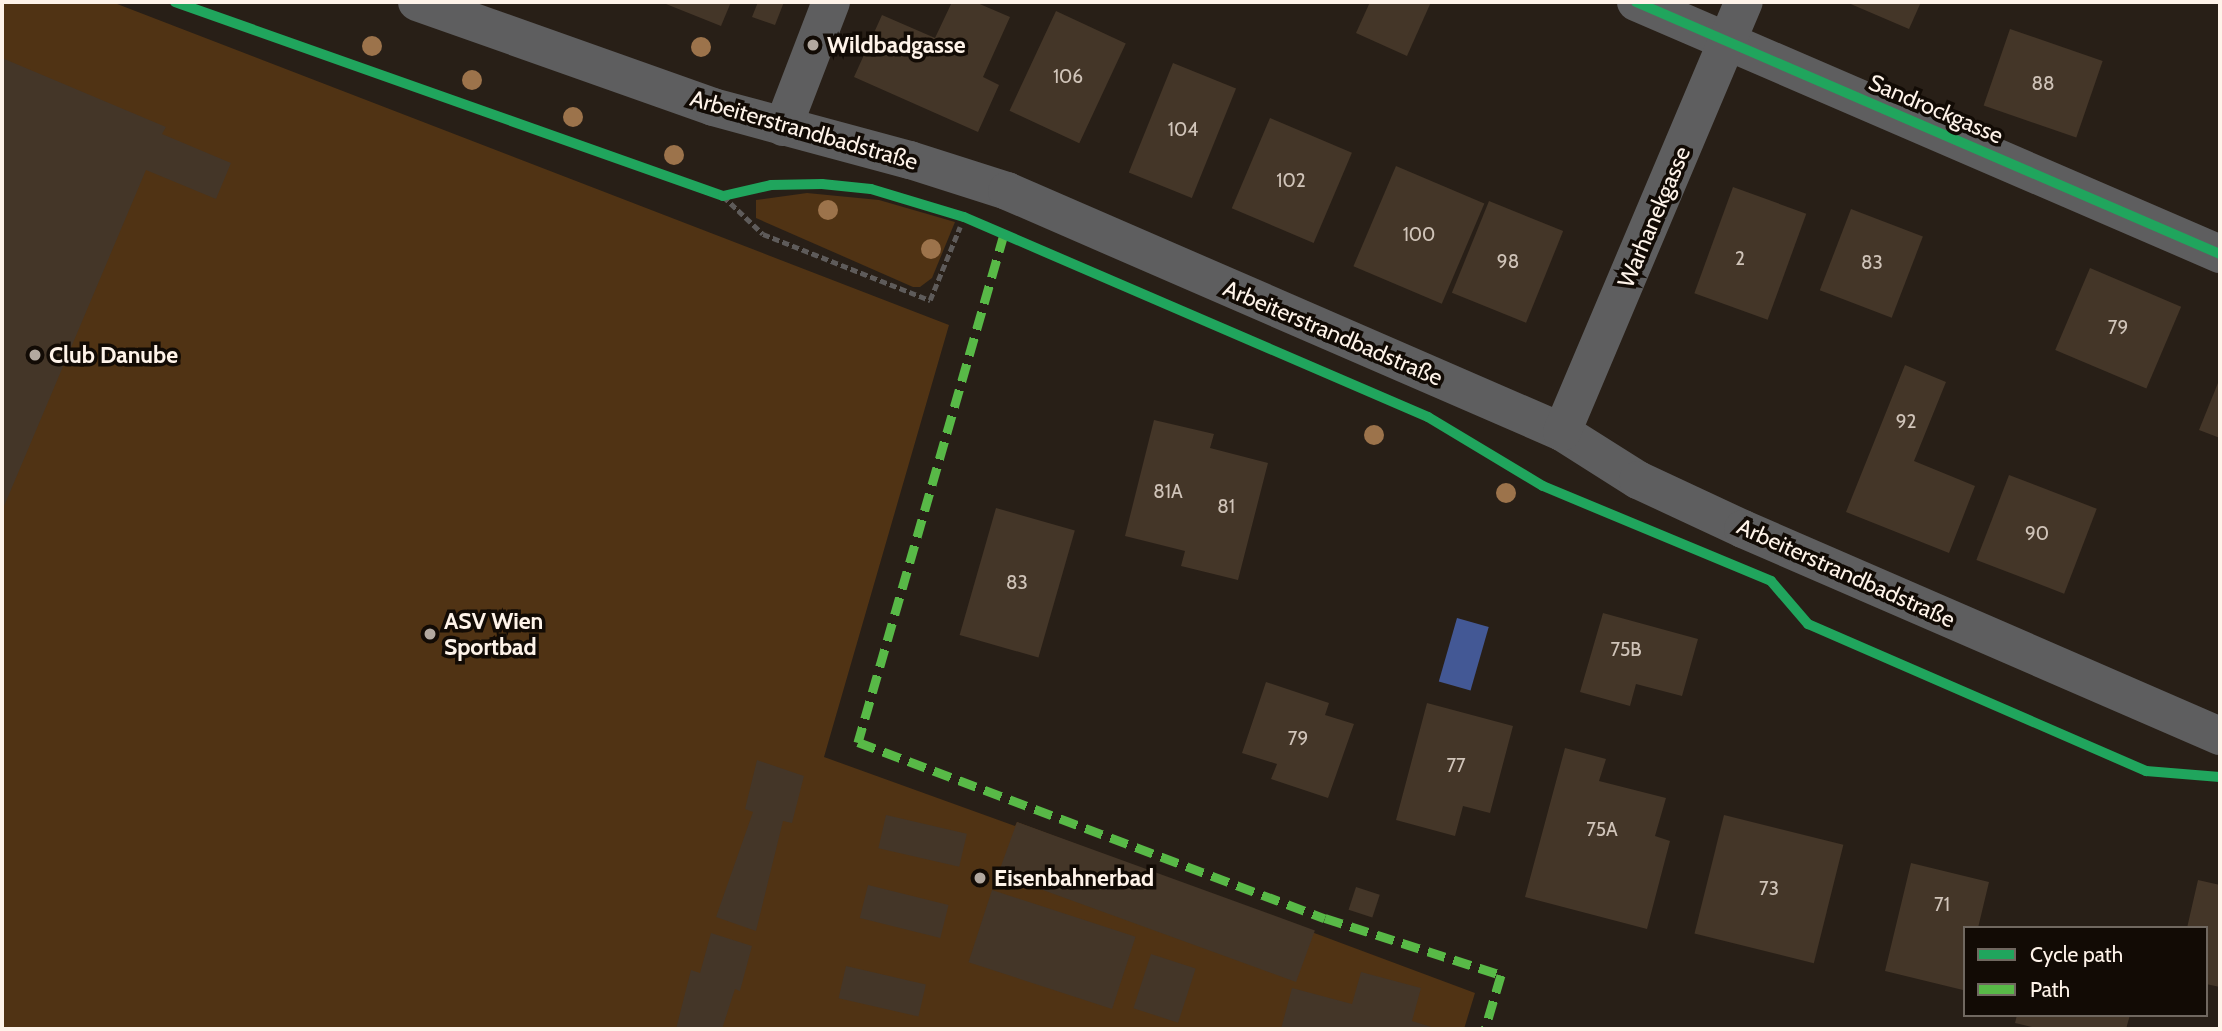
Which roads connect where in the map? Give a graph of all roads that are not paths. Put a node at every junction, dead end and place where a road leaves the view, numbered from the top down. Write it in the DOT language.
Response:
graph roads {
  1 [pos="417,2"];
  2 [pos="831,2"];
  3 [pos="1636,2"];
  4 [pos="1744,2"];
  5 [pos="1728,43"];
  6 [pos="783,127"];
  7 [pos="2220,254"];
  8 [pos="1562,432"];
  9 [pos="2220,736"];
  1 -- 6 [label="street, Arbeiterstrandbadstraße"];
  2 -- 6 [label="street"];
  3 -- 5 [label="street, Sandrockgasse"];
  4 -- 5 [label="street, Warhanekgasse"];
  5 -- 7 [label="street, Sandrockgasse"];
  5 -- 8 [label="street, Warhanekgasse"];
  6 -- 8 [label="street, Arbeiterstrandbadstraße"];
  8 -- 9 [label="street, Arbeiterstrandbadstraße"];
}
